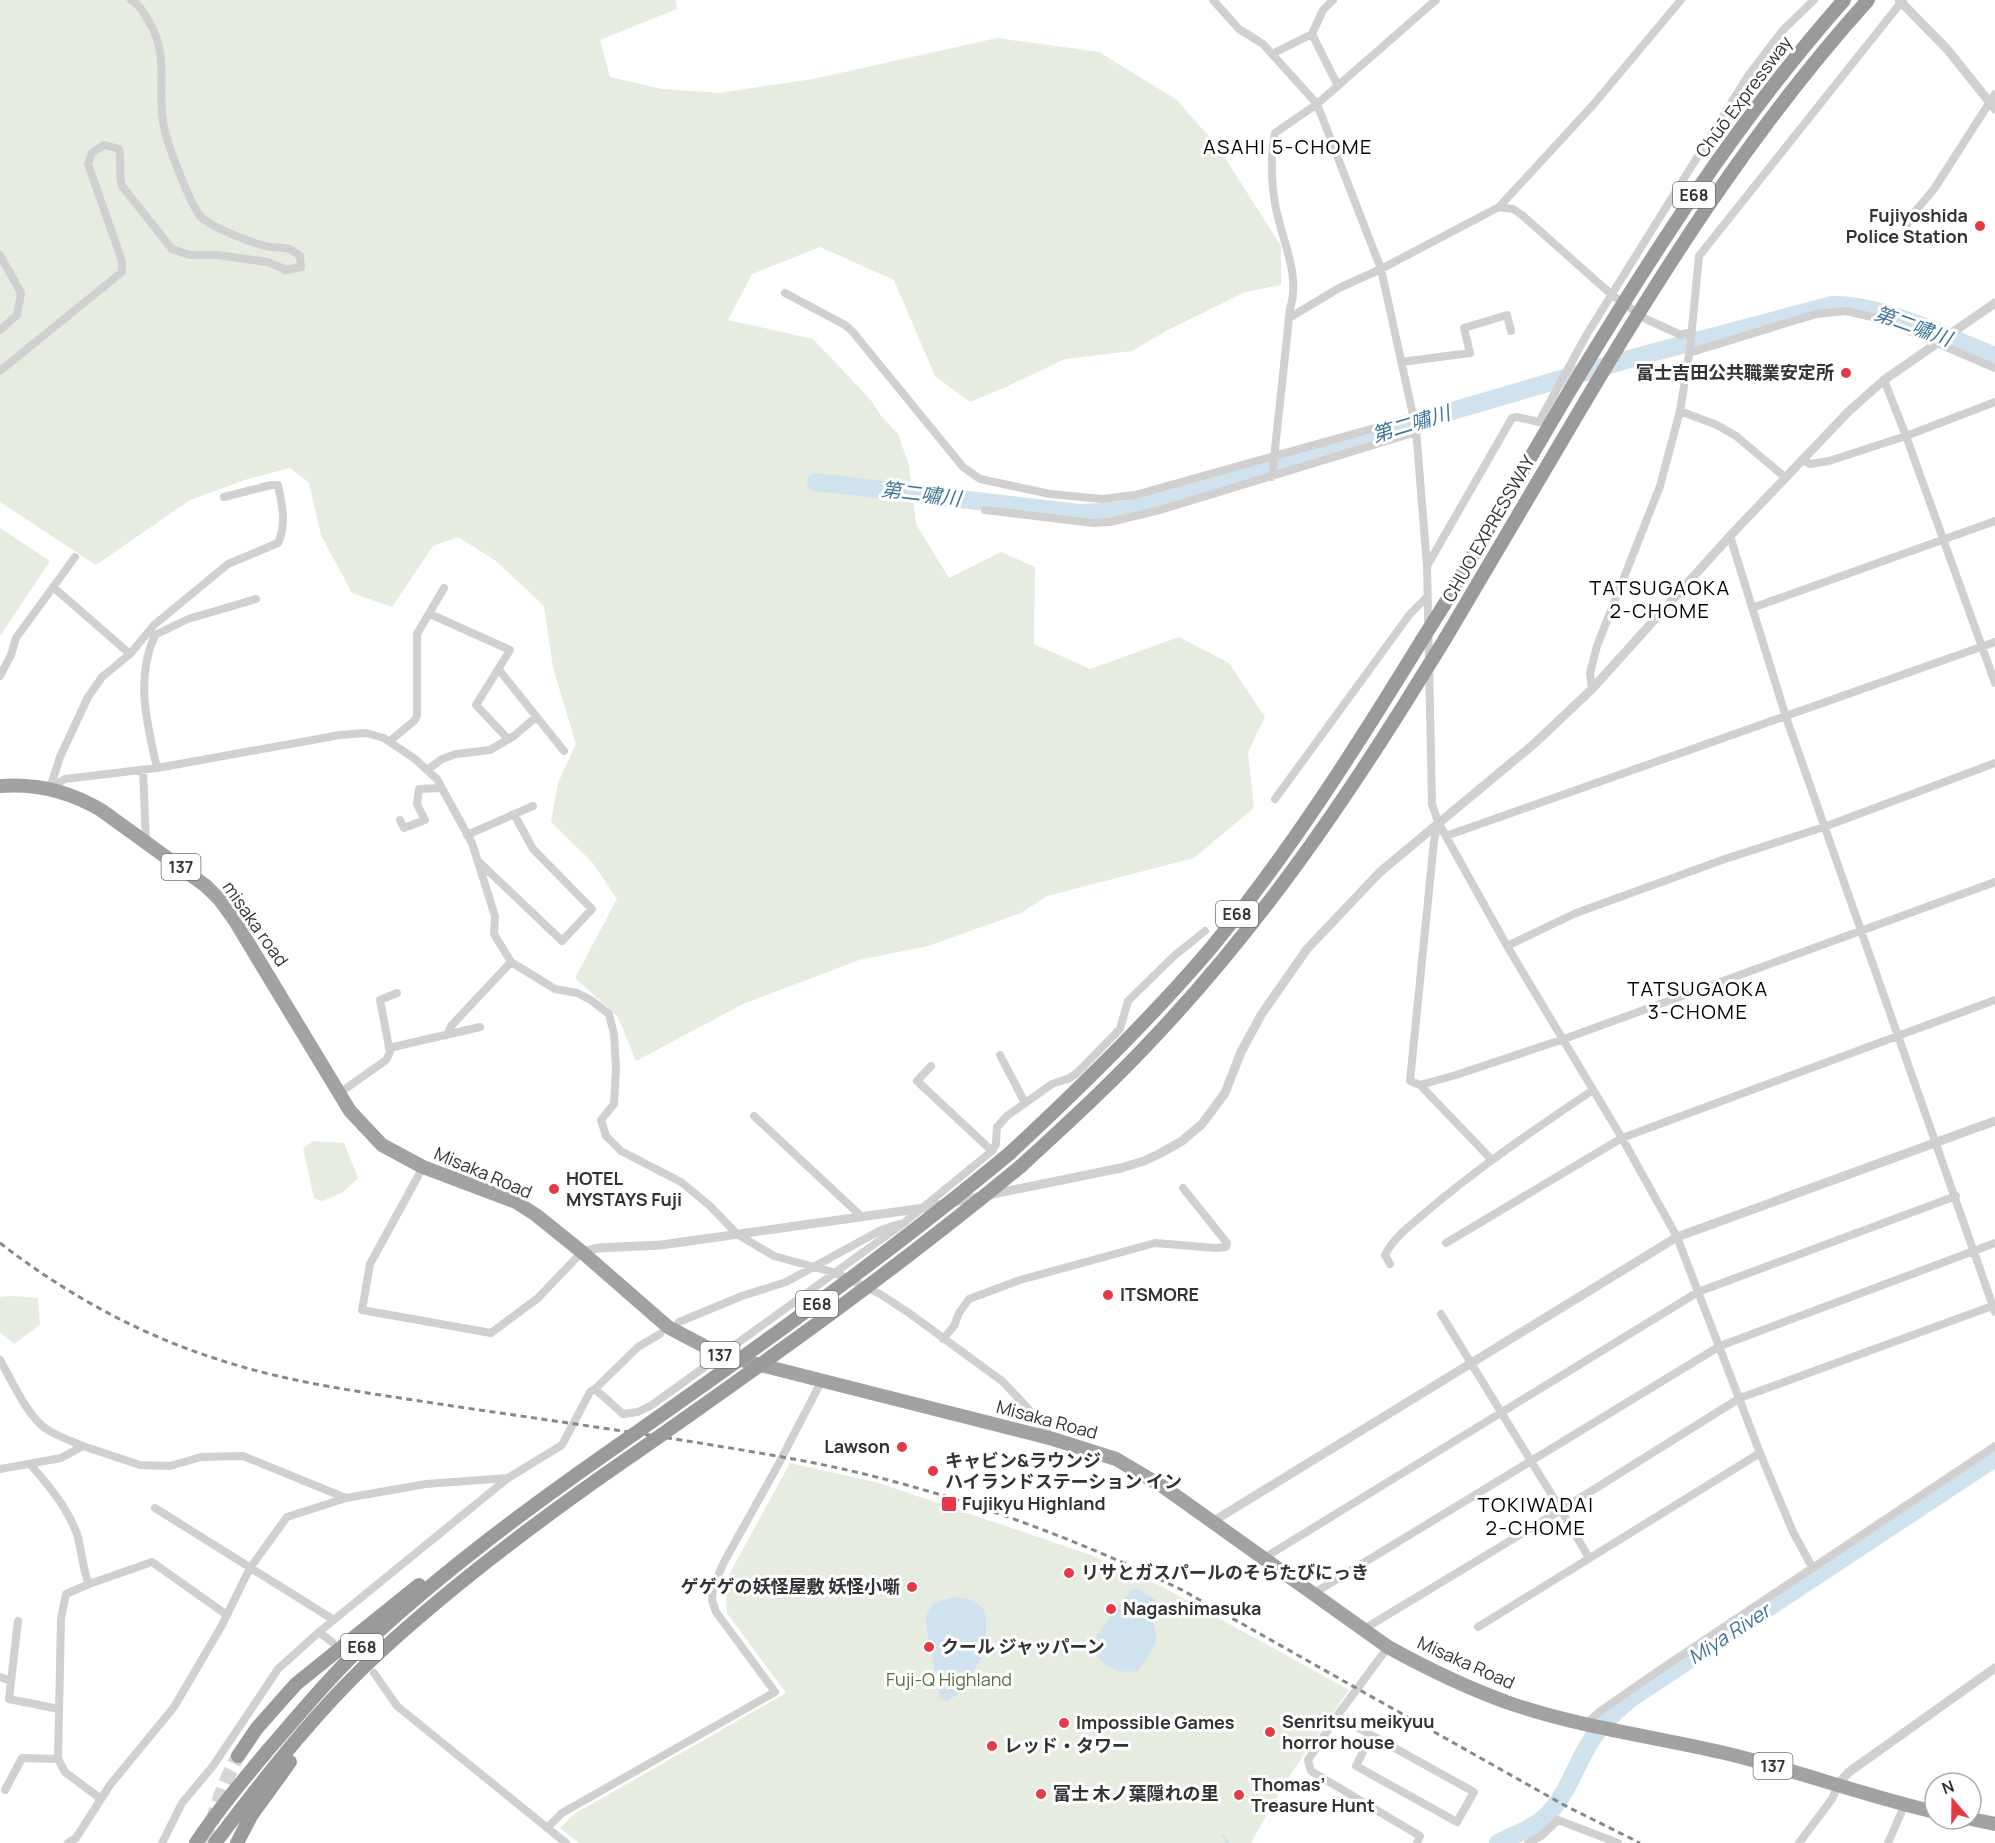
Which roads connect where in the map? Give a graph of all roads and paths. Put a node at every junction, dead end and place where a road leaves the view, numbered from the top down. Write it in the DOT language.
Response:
graph roads {
  1 [pos="131,0"];
  2 [pos="1213,0"];
  3 [pos="1333,0"];
  4 [pos="1436,0"];
  5 [pos="1681,0"];
  6 [pos="1814,0"];
  7 [pos="1844,0"];
  8 [pos="1868,0"];
  9 [pos="1901,1"];
  10 [pos="1312,34"];
  11 [pos="1272,54"];
  12 [pos="1338,86"];
  13 [pos="1993,101"];
  14 [pos="1317,104"];
  15 [pos="1499,207"];
  16 [pos="1907,225"];
  17 [pos="0,255"];
  18 [pos="1381,269"];
  19 [pos="785,293"];
  20 [pos="1612,295"];
  21 [pos="1995,303"];
  22 [pos="1289,318"];
  23 [pos="0,330"];
  24 [pos="1511,331"];
  25 [pos="1692,334"];
  26 [pos="1941,341"];
  27 [pos="1690,351"];
  28 [pos="1401,362"];
  29 [pos="1995,368"];
  30 [pos="0,371"];
  31 [pos="1884,380"];
  32 [pos="1586,400"];
  33 [pos="1563,402"];
  34 [pos="1995,402"];
  35 [pos="1680,411"];
  36 [pos="1414,417"];
  37 [pos="1416,431"];
  38 [pos="1906,436"];
  39 [pos="1274,458"];
  40 [pos="1803,460"];
  41 [pos="1272,474"];
  42 [pos="1786,478"];
  43 [pos="224,497"];
  44 [pos="986,510"];
  45 [pos="1995,521"];
  46 [pos="1730,537"];
  47 [pos="1944,540"];
  48 [pos="75,557"];
  49 [pos="1427,566"];
  50 [pos="53,587"];
  51 [pos="444,588"];
  52 [pos="1427,597"];
  53 [pos="256,599"];
  54 [pos="1752,608"];
  55 [pos="430,614"];
  56 [pos="1995,642"];
  57 [pos="1982,647"];
  58 [pos="130,654"];
  59 [pos="499,670"];
  60 [pos="0,676"];
  61 [pos="1995,683"];
  62 [pos="1592,689"];
  63 [pos="536,717"];
  64 [pos="1786,717"];
  65 [pos="508,739"];
  66 [pos="390,741"];
  67 [pos="564,751"];
  68 [pos="1995,763"];
  69 [pos="157,768"];
  70 [pos="143,770"];
  71 [pos="427,770"];
  72 [pos="0,786"];
  73 [pos="50,788"];
  74 [pos="442,788"];
  75 [pos="1275,799"];
  76 [pos="533,806"];
  77 [pos="514,814"];
  78 [pos="400,820"];
  79 [pos="1438,822"];
  80 [pos="1824,826"];
  81 [pos="468,835"];
  82 [pos="1446,836"];
  83 [pos="146,842"];
  84 [pos="477,860"];
  85 [pos="1995,882"];
  86 [pos="1861,930"];
  87 [pos="1205,931"];
  88 [pos="1508,946"];
  89 [pos="511,962"];
  90 [pos="397,993"];
  91 [pos="1995,1000"];
  92 [pos="480,1027"];
  93 [pos="447,1035"];
  94 [pos="1898,1036"];
  95 [pos="1564,1039"];
  96 [pos="389,1048"];
  97 [pos="1000,1055"];
  98 [pos="931,1066"];
  99 [pos="1420,1084"];
  100 [pos="1593,1090"];
  101 [pos="341,1092"];
  102 [pos="1025,1103"];
  103 [pos="754,1116"];
  104 [pos="1995,1121"];
  105 [pos="1622,1138"];
  106 [pos="1936,1142"];
  107 [pos="992,1151"];
  108 [pos="1491,1159"];
  109 [pos="423,1167"];
  110 [pos="1183,1188"];
  111 [pos="1956,1196"];
  112 [pos="924,1208"];
  113 [pos="862,1217"];
  114 [pos="905,1222"];
  115 [pos="737,1234"];
  116 [pos="1677,1237"];
  117 [pos="1446,1243"];
  118 [pos="1995,1243"];
  119 [pos="1974,1251"];
  120 [pos="582,1252"];
  121 [pos="1390,1264"];
  122 [pos="814,1265"];
  123 [pos="836,1273"];
  124 [pos="1698,1292"];
  125 [pos="1994,1307"];
  126 [pos="1441,1314"];
  127 [pos="679,1322"];
  128 [pos="660,1334"];
  129 [pos="943,1339"];
  130 [pos="1720,1346"];
  131 [pos="721,1355"];
  132 [pos="0,1360"];
  133 [pos="1470,1363"];
  134 [pos="822,1380"];
  135 [pos="595,1389"];
  136 [pos="1740,1398"];
  137 [pos="1502,1413"];
  138 [pos="1053,1439"];
  139 [pos="83,1446"];
  140 [pos="1995,1446"];
  141 [pos="1760,1454"];
  142 [pos="1530,1460"];
  143 [pos="30,1464"];
  144 [pos="0,1469"];
  145 [pos="508,1478"];
  146 [pos="562,1484"];
  147 [pos="346,1498"];
  148 [pos="155,1508"];
  149 [pos="1561,1510"];
  150 [pos="1212,1522"];
  151 [pos="1264,1558"];
  152 [pos="1589,1558"];
  153 [pos="1812,1567"];
  154 [pos="250,1568"];
  155 [pos="89,1584"];
  156 [pos="1314,1593"];
  157 [pos="227,1615"];
  158 [pos="334,1620"];
  159 [pos="18,1622"];
  160 [pos="1478,1627"];
  161 [pos="1364,1629"];
  162 [pos="319,1632"];
  163 [pos="332,1641"];
  164 [pos="1388,1647"];
  165 [pos="380,1652"];
  166 [pos="1995,1668"];
  167 [pos="374,1673"];
  168 [pos="0,1677"];
  169 [pos="11,1681"];
  170 [pos="59,1708"];
  171 [pos="1337,1716"];
  172 [pos="1591,1725"];
  173 [pos="1371,1736"];
  174 [pos="238,1756"];
  175 [pos="58,1759"];
  176 [pos="1838,1784"];
  177 [pos="5,1790"];
  178 [pos="101,1799"];
  179 [pos="1905,1804"];
  180 [pos="1923,1809"];
  181 [pos="547,1828"];
  182 [pos="1543,1840"];
  183 [pos="69,1843"];
  184 [pos="162,1843"];
  185 [pos="196,1843"];
  186 [pos="214,1843"];
  187 [pos="237,1843"];
  188 [pos="566,1843"];
  189 [pos="1417,1843"];
  190 [pos="1528,1843"];
  191 [pos="1618,1843"];
  192 [pos="1799,1843"];
  193 [pos="1888,1843"];
  1 -- 30 [label="street"];
  2 -- 11 [label="street"];
  3 -- 10 [label="street"];
  4 -- 12 [label="street"];
  5 -- 15 [label="street"];
  6 -- 20 [label="street"];
  7 -- 33 [label="highway, Chūō Expressway / E68, bridge"];
  8 -- 32 [label="highway, Chūō Expressway / E68, bridge"];
  9 -- 13 [label="street"];
  9 -- 25 [label="street"];
  10 -- 11 [label="street"];
  10 -- 12 [label="street"];
  11 -- 14 [label="street"];
  12 -- 14 [label="street"];
  13 -- 16 [label="street"];
  14 -- 18 [label="street"];
  14 -- 22 [label="street"];
  15 -- 18 [label="street"];
  15 -- 20 [label="street"];
  17 -- 23 [label="street"];
  18 -- 22 [label="street"];
  18 -- 28 [label="street"];
  19 -- 39 [label="street"];
  20 -- 25 [label="street"];
  20 -- 49 [label="street"];
  21 -- 26 [label="street"];
  22 -- 39 [label="street"];
  24 -- 28 [label="street"];
  25 -- 27 [label="street"];
  26 -- 27 [label="street"];
  26 -- 29 [label="street"];
  26 -- 31 [label="street"];
  27 -- 35 [label="street"];
  28 -- 36 [label="street"];
  31 -- 38 [label="street"];
  31 -- 40 [label="street"];
  32 -- 165 [label="highway, CHUO EXPRESSWAY / E68, bridge"];
  33 -- 146 [label="highway, CHUO EXPRESSWAY / E68, bridge"];
  34 -- 38 [label="street"];
  35 -- 42 [label="street"];
  35 -- 62 [label="street"];
  36 -- 37 [label="street"];
  36 -- 39 [label="street"];
  37 -- 41 [label="street"];
  37 -- 49 [label="street"];
  38 -- 40 [label="street"];
  38 -- 47 [label="street"];
  39 -- 41 [label="street"];
  40 -- 42 [label="street"];
  41 -- 44 [label="street"];
  42 -- 46 [label="street"];
  43 -- 58 [label="street"];
  45 -- 47 [label="street"];
  46 -- 54 [label="street"];
  46 -- 62 [label="street"];
  47 -- 54 [label="street"];
  47 -- 57 [label="street"];
  48 -- 50 [label="street"];
  49 -- 52 [label="street"];
  50 -- 58 [label="street"];
  50 -- 60 [label="street"];
  51 -- 55 [label="street"];
  52 -- 75 [label="street"];
  52 -- 79 [label="street"];
  53 -- 69 [label="street"];
  54 -- 64 [label="street"];
  55 -- 59 [label="street"];
  55 -- 66 [label="street"];
  56 -- 57 [label="street"];
  57 -- 61 [label="street"];
  57 -- 64 [label="street"];
  58 -- 73 [label="street"];
  59 -- 63 [label="street"];
  59 -- 65 [label="street"];
  62 -- 79 [label="street"];
  63 -- 65 [label="street"];
  63 -- 67 [label="street"];
  64 -- 80 [label="street"];
  64 -- 82 [label="street"];
  65 -- 71 [label="street"];
  66 -- 69 [label="street"];
  66 -- 71 [label="street"];
  68 -- 80 [label="street"];
  69 -- 70 [label="street"];
  70 -- 73 [label="street"];
  70 -- 83 [label="street"];
  71 -- 74 [label="street"];
  72 -- 73 [label="highway, misaka road / 137"];
  73 -- 83 [label="highway, misaka road / 137"];
  74 -- 78 [label="street"];
  74 -- 81 [label="street"];
  76 -- 77 [label="street"];
  77 -- 81 [label="street"];
  77 -- 84 [label="street"];
  79 -- 82 [label="street"];
  79 -- 99 [label="street"];
  79 -- 112 [label="street"];
  80 -- 86 [label="street"];
  80 -- 88 [label="street"];
  81 -- 84 [label="street"];
  82 -- 88 [label="street"];
  83 -- 101 [label="highway, misaka road / 137"];
  84 -- 89 [label="street"];
  85 -- 86 [label="street"];
  86 -- 94 [label="street"];
  86 -- 95 [label="street"];
  87 -- 102 [label="street"];
  88 -- 95 [label="street"];
  89 -- 93 [label="street"];
  89 -- 115 [label="street"];
  90 -- 96 [label="street"];
  91 -- 94 [label="street"];
  92 -- 93 [label="street"];
  93 -- 96 [label="street"];
  94 -- 105 [label="street"];
  94 -- 106 [label="street"];
  95 -- 99 [label="street"];
  95 -- 100 [label="street"];
  96 -- 101 [label="street"];
  97 -- 102 [label="street"];
  98 -- 107 [label="street"];
  99 -- 108 [label="street"];
  100 -- 105 [label="street"];
  100 -- 108 [label="street"];
  101 -- 109 [label="highway, Misaka Road / 137"];
  102 -- 107 [label="street"];
  103 -- 113 [label="street"];
  104 -- 106 [label="street"];
  105 -- 116 [label="street"];
  105 -- 117 [label="street"];
  106 -- 111 [label="street"];
  106 -- 116 [label="street"];
  107 -- 112 [label="street"];
  108 -- 121 [label="street"];
  109 -- 120 [label="highway, Misaka Road / 137"];
  109 -- 120 [label="street"];
  110 -- 129 [label="street"];
  111 -- 119 [label="street"];
  111 -- 124 [label="street"];
  112 -- 113 [label="street"];
  112 -- 114 [label="street"];
  113 -- 115 [label="street"];
  114 -- 122 [label="street"];
  114 -- 123 [label="street"];
  115 -- 120 [label="street"];
  115 -- 122 [label="street"];
  116 -- 124 [label="street"];
  116 -- 133 [label="street"];
  118 -- 119 [label="street"];
  119 -- 125 [label="street"];
  119 -- 130 [label="street"];
  120 -- 131 [label="highway, Misaka Road / 137"];
  122 -- 123 [label="street"];
  122 -- 127 [label="street"];
  123 -- 129 [label="street"];
  123 -- 131 [label="street"];
  124 -- 130 [label="street"];
  124 -- 137 [label="street"];
  125 -- 136 [label="street"];
  126 -- 133 [label="street"];
  128 -- 135 [label="street"];
  129 -- 138 [label="street"];
  130 -- 136 [label="street"];
  130 -- 142 [label="street"];
  131 -- 134 [label="highway, Misaka Road / 137"];
  131 -- 135 [label="street"];
  132 -- 139 [label="street"];
  133 -- 137 [label="street"];
  133 -- 150 [label="street"];
  134 -- 138 [label="highway, Misaka Road / 137"];
  134 -- 181 [label="street"];
  135 -- 145 [label="street"];
  136 -- 141 [label="street"];
  136 -- 149 [label="street"];
  137 -- 142 [label="street"];
  137 -- 151 [label="street"];
  138 -- 150 [label="highway, Misaka Road / 137"];
  139 -- 143 [label="street"];
  139 -- 147 [label="street"];
  140 -- 153 [label="street"];
  141 -- 152 [label="street"];
  141 -- 153 [label="street"];
  142 -- 149 [label="street"];
  142 -- 156 [label="street"];
  143 -- 144 [label="street"];
  143 -- 155 [label="street"];
  145 -- 147 [label="street"];
  145 -- 158 [label="street"];
  146 -- 174 [label="highway"];
  146 -- 185 [label="highway, E68"];
  147 -- 154 [label="street"];
  148 -- 154 [label="street"];
  149 -- 152 [label="street"];
  149 -- 161 [label="street"];
  150 -- 151 [label="highway, Misaka Road / 137"];
  151 -- 156 [label="highway, Misaka Road / 137"];
  152 -- 160 [label="street"];
  153 -- 172 [label="street"];
  154 -- 157 [label="street"];
  154 -- 158 [label="street"];
  155 -- 157 [label="street"];
  155 -- 170 [label="street"];
  156 -- 161 [label="highway, Misaka Road / 137"];
  157 -- 178 [label="street"];
  158 -- 162 [label="street"];
  159 -- 169 [label="street"];
  161 -- 164 [label="highway, Misaka Road / 137"];
  162 -- 163 [label="street"];
  162 -- 184 [label="street"];
  164 -- 171 [label="street"];
  164 -- 172 [label="highway, Misaka Road / 137"];
  165 -- 186 [label="highway, E68"];
  165 -- 187 [label="highway"];
  166 -- 176 [label="street"];
  167 -- 181 [label="street"];
  168 -- 169 [label="street"];
  169 -- 170 [label="street"];
  170 -- 175 [label="street"];
  171 -- 173 [label="street"];
  171 -- 189 [label="street"];
  172 -- 176 [label="highway, Misaka Road / 137"];
  173 -- 173 [label="street"];
  175 -- 177 [label="street"];
  175 -- 178 [label="street"];
  176 -- 179 [label="highway, Misaka Road / 137"];
  176 -- 192 [label="street"];
  178 -- 183 [label="street"];
  179 -- 180 [label="highway, Misaka Road / 137"];
  179 -- 193 [label="street"];
  181 -- 188 [label="street"];
  182 -- 190 [label="street"];
  182 -- 191 [label="street"];
}
